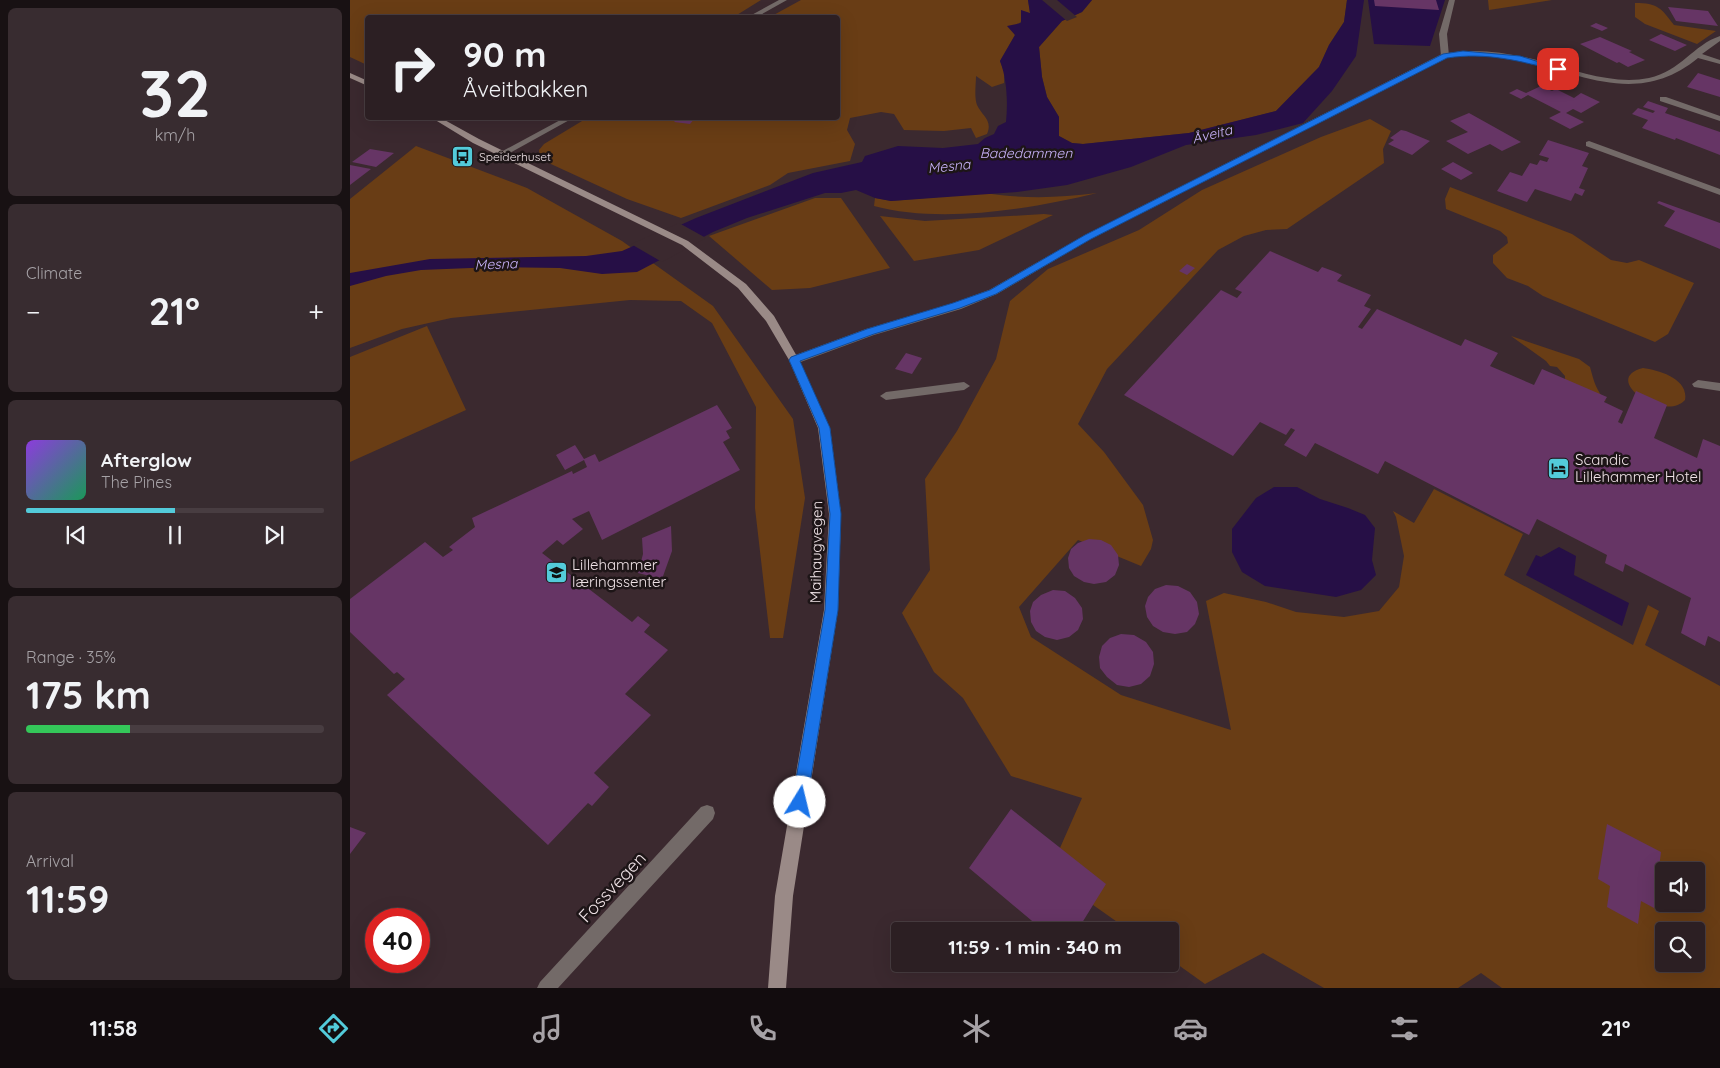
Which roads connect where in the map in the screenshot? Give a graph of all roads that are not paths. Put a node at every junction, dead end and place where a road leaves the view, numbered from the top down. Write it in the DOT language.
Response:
graph roads {
  1 [pos="784,0"];
  2 [pos="1452,0"];
  3 [pos="755,15"];
  4 [pos="1720,38"];
  5 [pos="1696,55"];
  6 [pos="1445,56"];
  7 [pos="1720,62"];
  8 [pos="350,75"];
  9 [pos="365,82"];
  10 [pos="1663,99"];
  11 [pos="1720,119"];
  12 [pos="439,120"];
  13 [pos="565,120"];
  14 [pos="1589,144"];
  15 [pos="503,153"];
  16 [pos="1720,192"];
  17 [pos="794,360"];
  18 [pos="1698,384"];
  19 [pos="964,386"];
  20 [pos="1720,387"];
  21 [pos="886,396"];
  22 [pos="707,813"];
  23 [pos="546,988"];
  24 [pos="777,988"];
  1 -- 3 [label="street"];
  2 -- 6 [label="street"];
  4 -- 5 [label="street"];
  5 -- 6 [label="street"];
  5 -- 7 [label="street"];
  6 -- 17 [label="street"];
  8 -- 9 [label="street"];
  10 -- 11 [label="street"];
  12 -- 15 [label="street, Maihaugvegen"];
  13 -- 15 [label="street"];
  14 -- 16 [label="street"];
  15 -- 17 [label="street, Maihaugvegen"];
  17 -- 24 [label="street, Maihaugvegen"];
  18 -- 20 [label="street"];
  19 -- 21 [label="street"];
  22 -- 23 [label="street, Fossvegen"];
}
